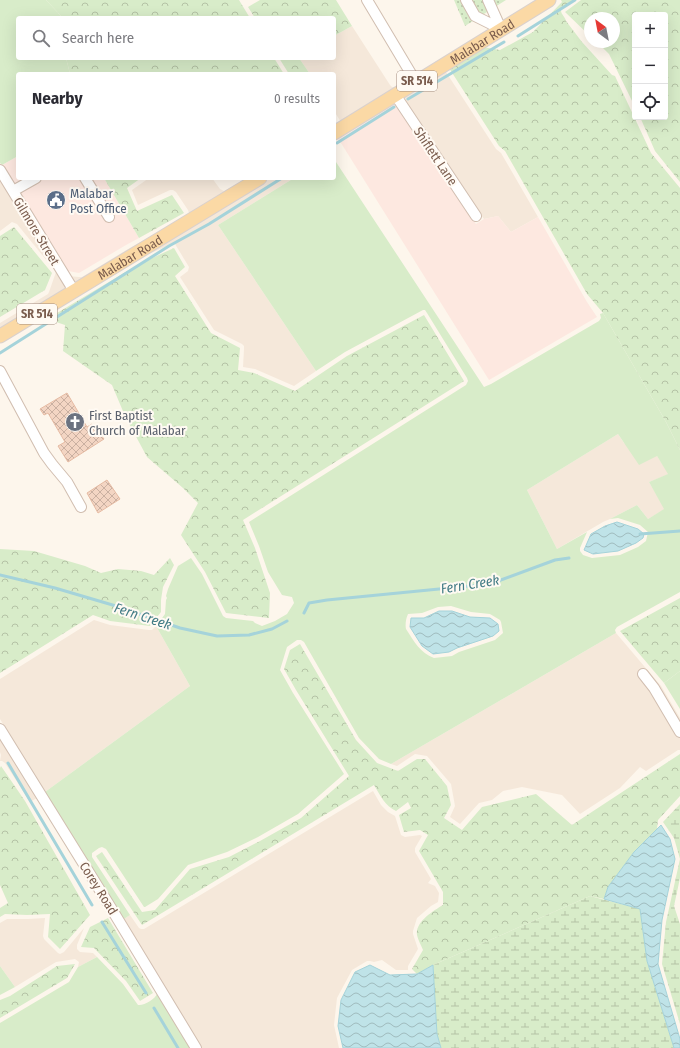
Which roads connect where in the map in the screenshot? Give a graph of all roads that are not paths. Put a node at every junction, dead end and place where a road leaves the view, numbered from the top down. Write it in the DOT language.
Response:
graph roads {
  1 [pos="367,0"];
  2 [pos="466,0"];
  3 [pos="488,0"];
  4 [pos="549,0"];
  5 [pos="501,30"];
  6 [pos="416,82"];
  7 [pos="396,96"];
  8 [pos="336,132"];
  9 [pos="0,170"];
  10 [pos="32,180"];
  11 [pos="86,180"];
  12 [pos="257,180"];
  13 [pos="13,191"];
  14 [pos="476,216"];
  15 [pos="109,217"];
  16 [pos="74,291"];
  17 [pos="0,336"];
  18 [pos="0,371"];
  19 [pos="81,507"];
  20 [pos="643,674"];
  21 [pos="0,729"];
  22 [pos="680,732"];
  23 [pos="196,1048"];
  1 -- 6 [label="street"];
  2 -- 5 [label="street"];
  3 -- 5 [label="street"];
  4 -- 5 [label="main road, Malabar Road / SR 514"];
  5 -- 6 [label="main road, Malabar Road / SR 514"];
  6 -- 7 [label="main road, Malabar Road / SR 514"];
  7 -- 8 [label="main road, Malabar Road / SR 514"];
  7 -- 14 [label="street, Shiflett Lane"];
  9 -- 13 [label="street, Gilmore Street"];
  10 -- 13 [label="street"];
  11 -- 15 [label="street"];
  12 -- 16 [label="main road, Malabar Road / SR 514"];
  13 -- 16 [label="street, Gilmore Street"];
  16 -- 17 [label="main road, Malabar Road / SR 514"];
  18 -- 19 [label="street"];
  20 -- 22 [label="street"];
  21 -- 23 [label="street, Corey Road"];
}
